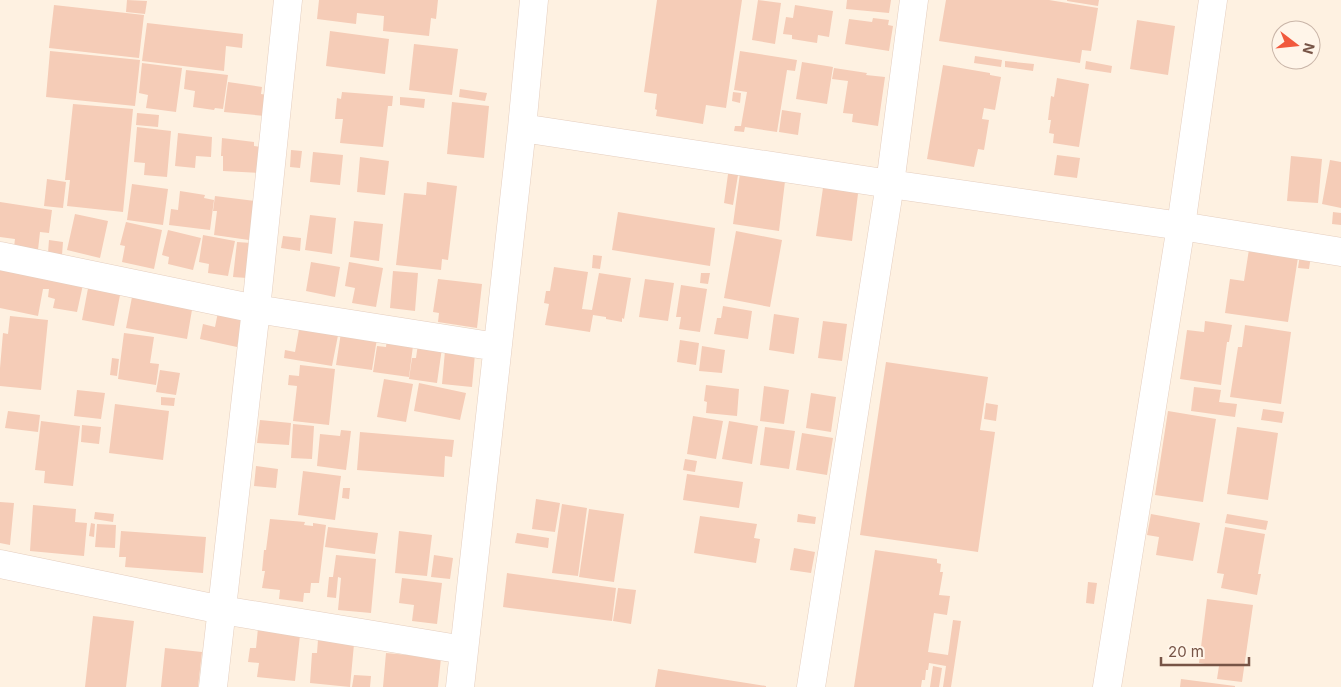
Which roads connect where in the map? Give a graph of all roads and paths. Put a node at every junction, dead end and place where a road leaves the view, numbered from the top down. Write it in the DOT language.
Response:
graph roads {
  1 [pos="288,0"];
  2 [pos="534,0"];
  3 [pos="914,0"];
  4 [pos="1213,0"];
  5 [pos="522,128"];
  6 [pos="890,184"];
  7 [pos="1181,226"];
  8 [pos="1341,252"];
  9 [pos="0,256"];
  10 [pos="256,309"];
  11 [pos="497,347"];
  12 [pos="0,564"];
  13 [pos="222,610"];
  14 [pos="464,650"];
  15 [pos="213,687"];
  16 [pos="460,687"];
  17 [pos="811,687"];
  18 [pos="1107,687"];
  1 -- 10 [label="street"];
  2 -- 5 [label="street"];
  3 -- 6 [label="street"];
  4 -- 7 [label="street"];
  5 -- 6 [label="street"];
  5 -- 11 [label="street"];
  6 -- 7 [label="street"];
  6 -- 17 [label="street"];
  7 -- 8 [label="street"];
  7 -- 18 [label="street"];
  9 -- 10 [label="street"];
  10 -- 11 [label="street"];
  10 -- 13 [label="street"];
  11 -- 14 [label="street"];
  12 -- 13 [label="street"];
  13 -- 14 [label="street"];
  13 -- 15 [label="street"];
  14 -- 16 [label="street"];
}
